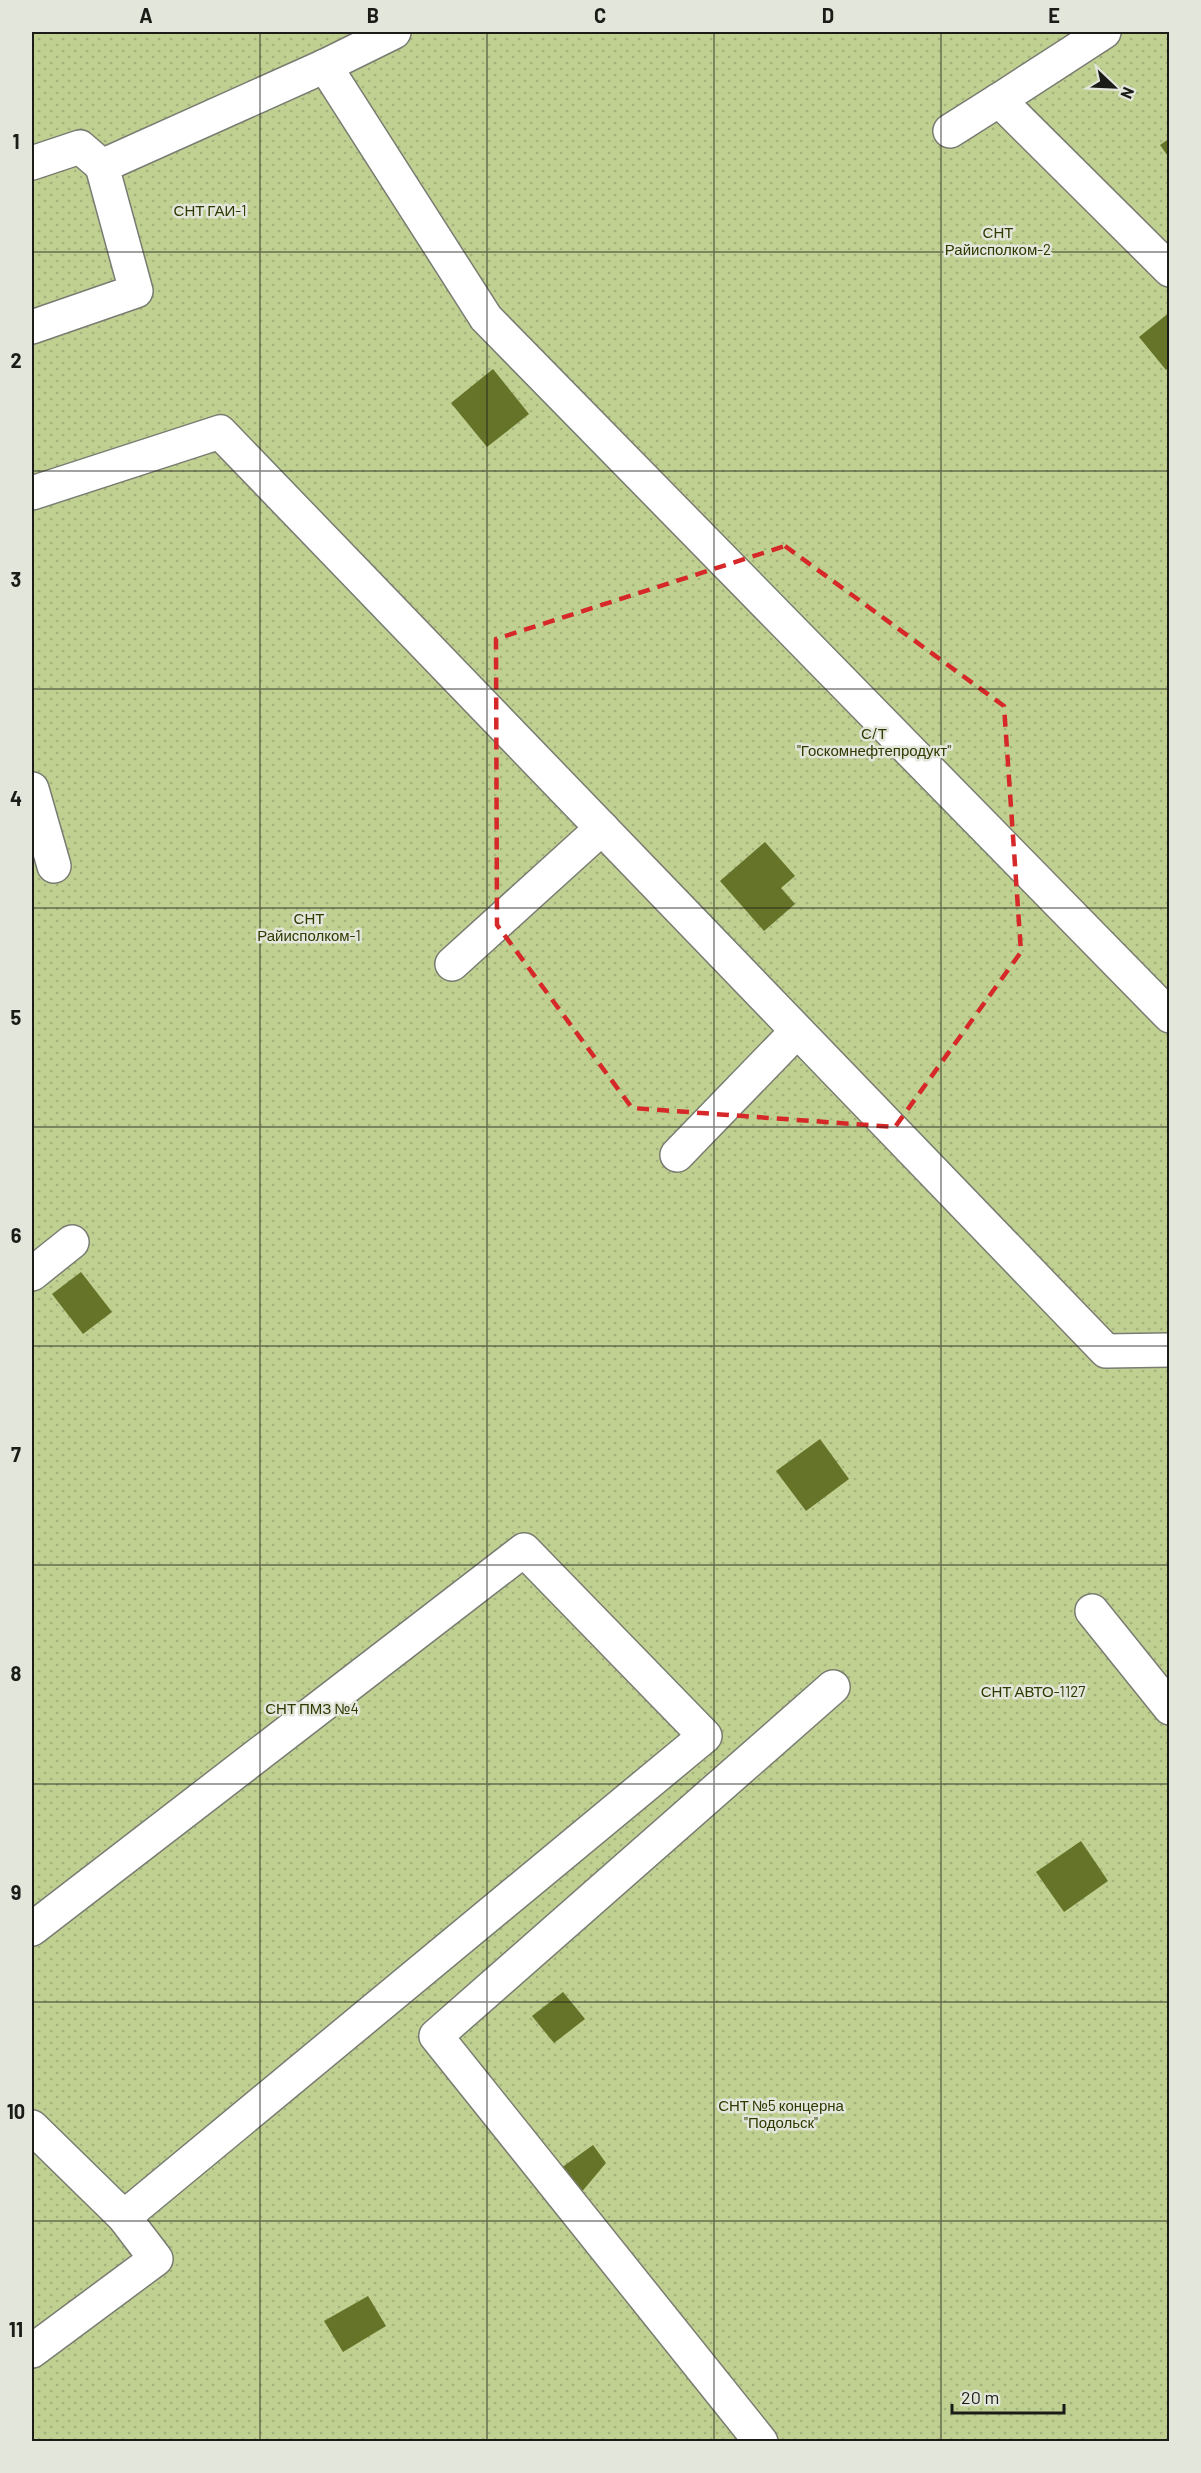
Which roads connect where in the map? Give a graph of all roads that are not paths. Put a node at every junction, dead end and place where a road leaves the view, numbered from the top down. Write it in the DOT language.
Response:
graph roads {
  1 [pos="394,32"];
  2 [pos="1104,32"];
  3 [pos="325,66"];
  4 [pos="999,100"];
  5 [pos="950,131"];
  6 [pos="32,162"];
  7 [pos="102,166"];
  8 [pos="1170,270"];
  9 [pos="32,327"];
  10 [pos="32,493"];
  11 [pos="32,789"];
  12 [pos="602,828"];
  13 [pos="54,866"];
  14 [pos="452,964"];
  15 [pos="1170,1016"];
  16 [pos="797,1030"];
  17 [pos="677,1155"];
  18 [pos="72,1242"];
  19 [pos="32,1274"];
  20 [pos="1170,1350"];
  21 [pos="1092,1611"];
  22 [pos="833,1687"];
  23 [pos="1170,1708"];
  24 [pos="32,1929"];
  25 [pos="32,2127"];
  26 [pos="124,2217"];
  27 [pos="32,2350"];
  28 [pos="761,2442"];
  1 -- 3 [label="lane"];
  2 -- 4 [label="lane"];
  3 -- 7 [label="lane"];
  3 -- 15 [label="lane"];
  4 -- 5 [label="lane"];
  4 -- 8 [label="lane"];
  6 -- 7 [label="lane"];
  7 -- 9 [label="lane"];
  10 -- 12 [label="lane"];
  11 -- 13 [label="lane"];
  12 -- 14 [label="lane"];
  12 -- 16 [label="lane"];
  16 -- 17 [label="lane"];
  16 -- 20 [label="lane"];
  18 -- 19 [label="lane"];
  21 -- 23 [label="lane"];
  22 -- 28 [label="lane"];
  24 -- 26 [label="lane"];
  25 -- 26 [label="lane"];
  26 -- 27 [label="lane"];
}
